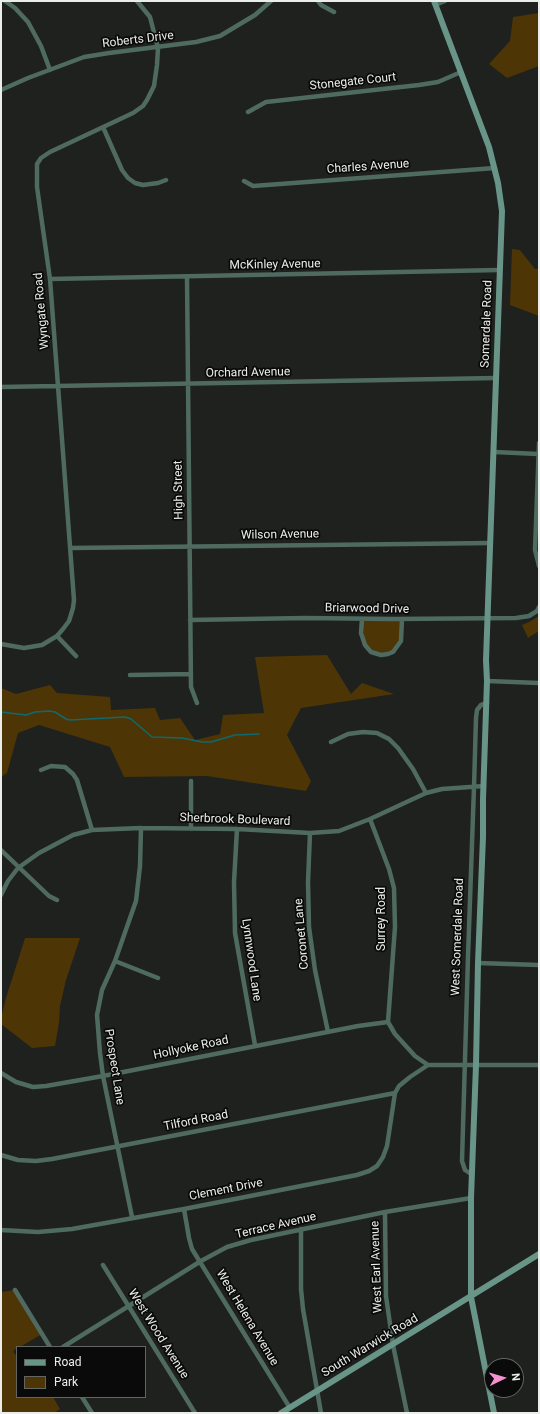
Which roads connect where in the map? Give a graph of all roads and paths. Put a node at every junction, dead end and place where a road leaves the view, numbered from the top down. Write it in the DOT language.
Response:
graph roads {
  1 [pos="5,1"];
  2 [pos="137,1"];
  3 [pos="271,1"];
  4 [pos="318,1"];
  5 [pos="445,1"];
  6 [pos="434,3"];
  7 [pos="334,12"];
  8 [pos="158,48"];
  9 [pos="50,70"];
  10 [pos="461,72"];
  11 [pos="1,90"];
  12 [pos="248,112"];
  13 [pos="103,127"];
  14 [pos="495,168"];
  15 [pos="166,180"];
  16 [pos="244,180"];
  17 [pos="499,270"];
  18 [pos="187,276"];
  19 [pos="50,279"];
  20 [pos="496,378"];
  21 [pos="187,384"];
  22 [pos="58,386"];
  23 [pos="1,387"];
  24 [pos="539,443"];
  25 [pos="494,452"];
  26 [pos="538,454"];
  27 [pos="538,519"];
  28 [pos="491,543"];
  29 [pos="190,546"];
  30 [pos="70,548"];
  31 [pos="539,566"];
  32 [pos="539,607"];
  33 [pos="362,619"];
  34 [pos="402,619"];
  35 [pos="488,619"];
  36 [pos="190,620"];
  37 [pos="57,636"];
  38 [pos="1,644"];
  39 [pos="76,656"];
  40 [pos="486,660"];
  41 [pos="130,674"];
  42 [pos="190,674"];
  43 [pos="487,681"];
  44 [pos="539,683"];
  45 [pos="197,703"];
  46 [pos="487,703"];
  47 [pos="331,742"];
  48 [pos="41,770"];
  49 [pos="191,781"];
  50 [pos="484,786"];
  51 [pos="474,787"];
  52 [pos="426,793"];
  53 [pos="370,819"];
  54 [pos="141,828"];
  55 [pos="191,829"];
  56 [pos="92,830"];
  57 [pos="237,830"];
  58 [pos="310,833"];
  59 [pos="1,850"];
  60 [pos="18,868"];
  61 [pos="1,895"];
  62 [pos="57,900"];
  63 [pos="115,961"];
  64 [pos="478,963"];
  65 [pos="539,965"];
  66 [pos="158,978"];
  67 [pos="388,1022"];
  68 [pos="328,1032"];
  69 [pos="255,1045"];
  70 [pos="428,1065"];
  71 [pos="465,1065"];
  72 [pos="476,1065"];
  73 [pos="539,1065"];
  74 [pos="1,1073"];
  75 [pos="103,1076"];
  76 [pos="395,1093"];
  77 [pos="118,1147"];
  78 [pos="1,1155"];
  79 [pos="471,1174"];
  80 [pos="471,1198"];
  81 [pos="184,1209"];
  82 [pos="385,1212"];
  83 [pos="132,1217"];
  84 [pos="301,1229"];
  85 [pos="1,1230"];
  86 [pos="539,1254"];
  87 [pos="201,1261"];
  88 [pos="103,1265"];
  89 [pos="15,1290"];
  90 [pos="471,1297"];
  91 [pos="129,1306"];
  92 [pos="393,1345"];
  93 [pos="49,1346"];
  94 [pos="65,1346"];
  95 [pos="316,1391"];
  96 [pos="83,1398"];
  97 [pos="290,1408"];
  98 [pos="92,1413"];
  99 [pos="195,1413"];
  100 [pos="281,1413"];
  101 [pos="321,1413"];
  102 [pos="407,1413"];
  103 [pos="494,1413"];
  1 -- 9 [label="street"];
  2 -- 8 [label="street, Wyngate Road"];
  3 -- 8 [label="street, Roberts Drive"];
  4 -- 7 [label="street"];
  5 -- 6 [label="street"];
  6 -- 10 [label="main road, Somerdale Road"];
  8 -- 9 [label="street, Roberts Drive"];
  8 -- 13 [label="street, Wyngate Road"];
  9 -- 11 [label="street, Roberts Drive"];
  10 -- 12 [label="street, Stonegate Court"];
  10 -- 14 [label="main road, Somerdale Road"];
  13 -- 15 [label="street"];
  13 -- 19 [label="street, Wyngate Road"];
  14 -- 16 [label="street, Charles Avenue"];
  14 -- 17 [label="main road, Somerdale Road"];
  17 -- 18 [label="street, McKinley Avenue"];
  17 -- 20 [label="main road, Somerdale Road"];
  18 -- 19 [label="street, McKinley Avenue"];
  18 -- 21 [label="street, High Street"];
  19 -- 22 [label="street, Wyngate Road"];
  20 -- 21 [label="street, Orchard Avenue"];
  20 -- 25 [label="main road, Somerdale Road"];
  21 -- 22 [label="street, Orchard Avenue"];
  21 -- 29 [label="street, High Street"];
  22 -- 23 [label="street, Orchard Avenue"];
  22 -- 30 [label="street, Wyngate Road"];
  24 -- 26 [label="street"];
  25 -- 26 [label="street"];
  25 -- 28 [label="main road, Somerdale Road"];
  26 -- 27 [label="street"];
  27 -- 31 [label="street"];
  28 -- 29 [label="street, Wilson Avenue"];
  28 -- 35 [label="main road, Somerdale Road"];
  29 -- 30 [label="street, Wilson Avenue"];
  29 -- 36 [label="street, High Street"];
  30 -- 37 [label="street, Wyngate Road"];
  32 -- 35 [label="street, Briarwood Drive"];
  33 -- 34 [label="street, Briarwood Drive"];
  33 -- 34 [label="street"];
  33 -- 36 [label="street, Briarwood Drive"];
  34 -- 35 [label="street, Briarwood Drive"];
  35 -- 40 [label="main road, Somerdale Road"];
  36 -- 42 [label="street, High Street"];
  37 -- 38 [label="street"];
  37 -- 39 [label="street"];
  40 -- 43 [label="main road, West Somerdale Road"];
  41 -- 42 [label="street"];
  42 -- 45 [label="street, High Street"];
  43 -- 44 [label="street"];
  43 -- 46 [label="main road, West Somerdale Road"];
  46 -- 50 [label="main road, West Somerdale Road"];
  46 -- 51 [label="street, West Somerdale Road"];
  47 -- 52 [label="street"];
  48 -- 56 [label="street"];
  49 -- 55 [label="street"];
  50 -- 51 [label="street, Sherbrook Boulevard"];
  50 -- 64 [label="main road, West Somerdale Road"];
  51 -- 52 [label="street, Sherbrook Boulevard"];
  51 -- 71 [label="street, West Somerdale Road"];
  52 -- 53 [label="street, Sherbrook Boulevard"];
  53 -- 58 [label="street, Sherbrook Boulevard"];
  53 -- 67 [label="street, Surrey Road"];
  54 -- 55 [label="street, Sherbrook Boulevard"];
  54 -- 56 [label="street, Sherbrook Boulevard"];
  54 -- 63 [label="street, Prospect Lane"];
  55 -- 57 [label="street, Sherbrook Boulevard"];
  56 -- 60 [label="street, Sherbrook Boulevard"];
  57 -- 58 [label="street, Sherbrook Boulevard"];
  57 -- 69 [label="street, Lynnwood Lane"];
  58 -- 68 [label="street, Coronet Lane"];
  59 -- 60 [label="street"];
  60 -- 61 [label="street, Sherbrook Boulevard"];
  60 -- 62 [label="street"];
  63 -- 66 [label="street"];
  63 -- 75 [label="street, Prospect Lane"];
  64 -- 65 [label="street"];
  64 -- 72 [label="main road, West Somerdale Road"];
  67 -- 68 [label="street, Hollyoke Road"];
  67 -- 70 [label="street"];
  68 -- 69 [label="street, Hollyoke Road"];
  69 -- 75 [label="street, Hollyoke Road"];
  70 -- 71 [label="street"];
  70 -- 76 [label="street"];
  71 -- 72 [label="street"];
  71 -- 79 [label="street, West Somerdale Road"];
  72 -- 73 [label="street"];
  72 -- 79 [label="main road, West Somerdale Road"];
  74 -- 75 [label="street, Hollyoke Road"];
  75 -- 77 [label="street, Prospect Lane"];
  76 -- 77 [label="street, Tilford Road"];
  76 -- 81 [label="street, Clement Drive"];
  77 -- 78 [label="street, Tilford Road"];
  77 -- 83 [label="street, Prospect Lane"];
  79 -- 80 [label="main road, West Somerdale Road"];
  80 -- 82 [label="street, Terrace Avenue"];
  80 -- 90 [label="main road, West Somerdale Road"];
  81 -- 83 [label="street, Clement Drive"];
  81 -- 87 [label="street, West Helena Avenue"];
  82 -- 84 [label="street, Terrace Avenue"];
  82 -- 92 [label="street, West Earl Avenue"];
  83 -- 85 [label="street, Clement Drive"];
  84 -- 87 [label="street, Terrace Avenue"];
  84 -- 95 [label="street"];
  86 -- 90 [label="main road, South Warwick Road"];
  87 -- 91 [label="street, Terrace Avenue"];
  87 -- 97 [label="street, West Helena Avenue"];
  88 -- 91 [label="street, West Wood Avenue"];
  89 -- 93 [label="street"];
  90 -- 92 [label="main road, South Warwick Road"];
  90 -- 103 [label="main road, West Somerdale Road"];
  91 -- 94 [label="street, Terrace Avenue"];
  91 -- 99 [label="street, West Wood Avenue"];
  92 -- 95 [label="main road, South Warwick Road"];
  92 -- 102 [label="street, West Earl Avenue"];
  95 -- 97 [label="main road, South Warwick Road"];
  95 -- 101 [label="street"];
  96 -- 98 [label="street"];
  97 -- 100 [label="main road, South Warwick Road"];
}
